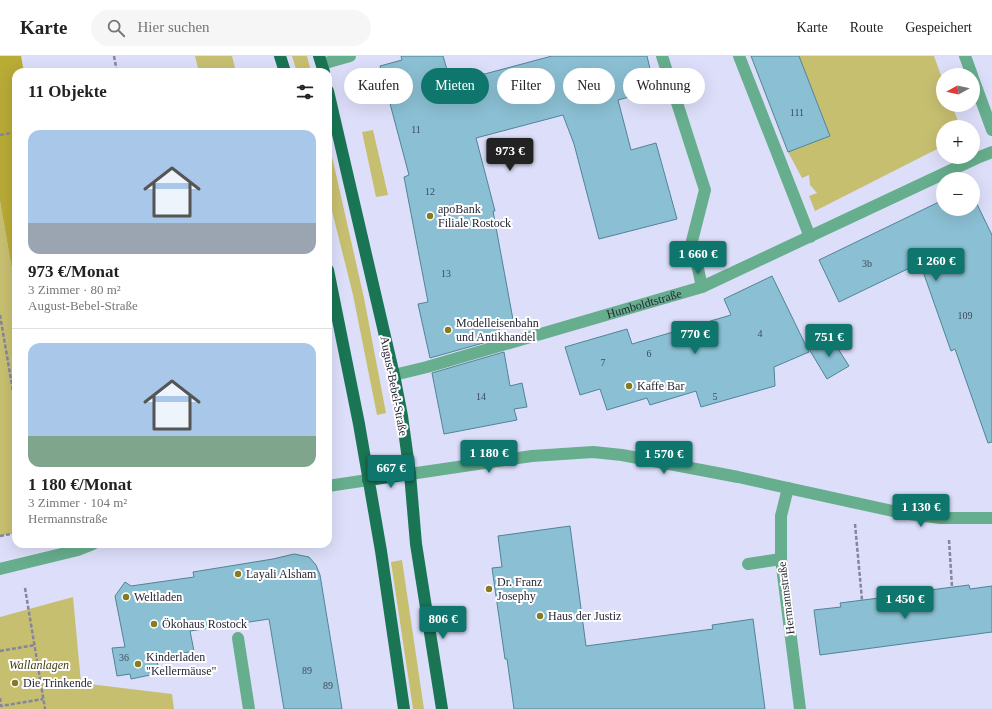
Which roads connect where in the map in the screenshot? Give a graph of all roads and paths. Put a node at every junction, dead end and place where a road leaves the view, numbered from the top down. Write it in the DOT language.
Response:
graph roads {
  1 [pos="114,56"];
  2 [pos="280,56"];
  3 [pos="350,56"];
  4 [pos="662,56"];
  5 [pos="739,56"];
  6 [pos="965,56"];
  7 [pos="322,64"];
  8 [pos="116,68"];
  9 [pos="283,68"];
  10 [pos="969,68"];
  11 [pos="980,97"];
  12 [pos="332,108"];
  13 [pos="992,130"];
  14 [pos="12,133"];
  15 [pos="0,135"];
  16 [pos="992,152"];
  17 [pos="810,237"];
  18 [pos="702,287"];
  19 [pos="332,290"];
  20 [pos="0,315"];
  21 [pos="394,375"];
  22 [pos="12,386"];
  23 [pos="410,474"];
  24 [pos="368,480"];
  25 [pos="332,485"];
  26 [pos="788,488"];
  27 [pos="853,502"];
  28 [pos="947,518"];
  29 [pos="992,518"];
  30 [pos="12,534"];
  31 [pos="0,536"];
  32 [pos="83,548"];
  33 [pos="781,559"];
  34 [pos="748,564"];
  35 [pos="0,569"];
  36 [pos="952,587"];
  37 [pos="25,588"];
  38 [pos="862,600"];
  39 [pos="238,638"];
  40 [pos="35,645"];
  41 [pos="0,651"];
  42 [pos="0,698"];
  43 [pos="43,699"];
  44 [pos="44,709"];
  45 [pos="249,709"];
  46 [pos="404,709"];
  47 [pos="442,709"];
  48 [pos="800,709"];
  1 -- 8 [label="path"];
  2 -- 9 [label="main road"];
  3 -- 7 [label="street"];
  4 -- 18 [label="street"];
  5 -- 17 [label="street"];
  6 -- 10 [label="street"];
  11 -- 13 [label="street"];
  12 -- 21 [label="main road, August-Bebel-Straße"];
  14 -- 15 [label="path"];
  16 -- 17 [label="street, Humboldtstraße"];
  17 -- 18 [label="street, Humboldtstraße"];
  18 -- 21 [label="street, Humboldtstraße"];
  19 -- 24 [label="main road"];
  20 -- 22 [label="path"];
  21 -- 23 [label="main road, August-Bebel-Straße"];
  23 -- 24 [label="main road"];
  23 -- 26 [label="street"];
  23 -- 47 [label="main road, August-Bebel-Straße"];
  24 -- 25 [label="street"];
  24 -- 46 [label="main road"];
  26 -- 27 [label="street"];
  26 -- 33 [label="street, Hermannstraße"];
  27 -- 28 [label="street"];
  27 -- 38 [label="path"];
  28 -- 29 [label="street"];
  28 -- 36 [label="path"];
  30 -- 31 [label="path"];
  32 -- 35 [label="street"];
  33 -- 34 [label="street"];
  33 -- 48 [label="street, Hermannstraße"];
  37 -- 40 [label="path"];
  39 -- 45 [label="street"];
  40 -- 41 [label="path"];
  40 -- 43 [label="path"];
  42 -- 43 [label="path"];
  43 -- 44 [label="path"];
}
